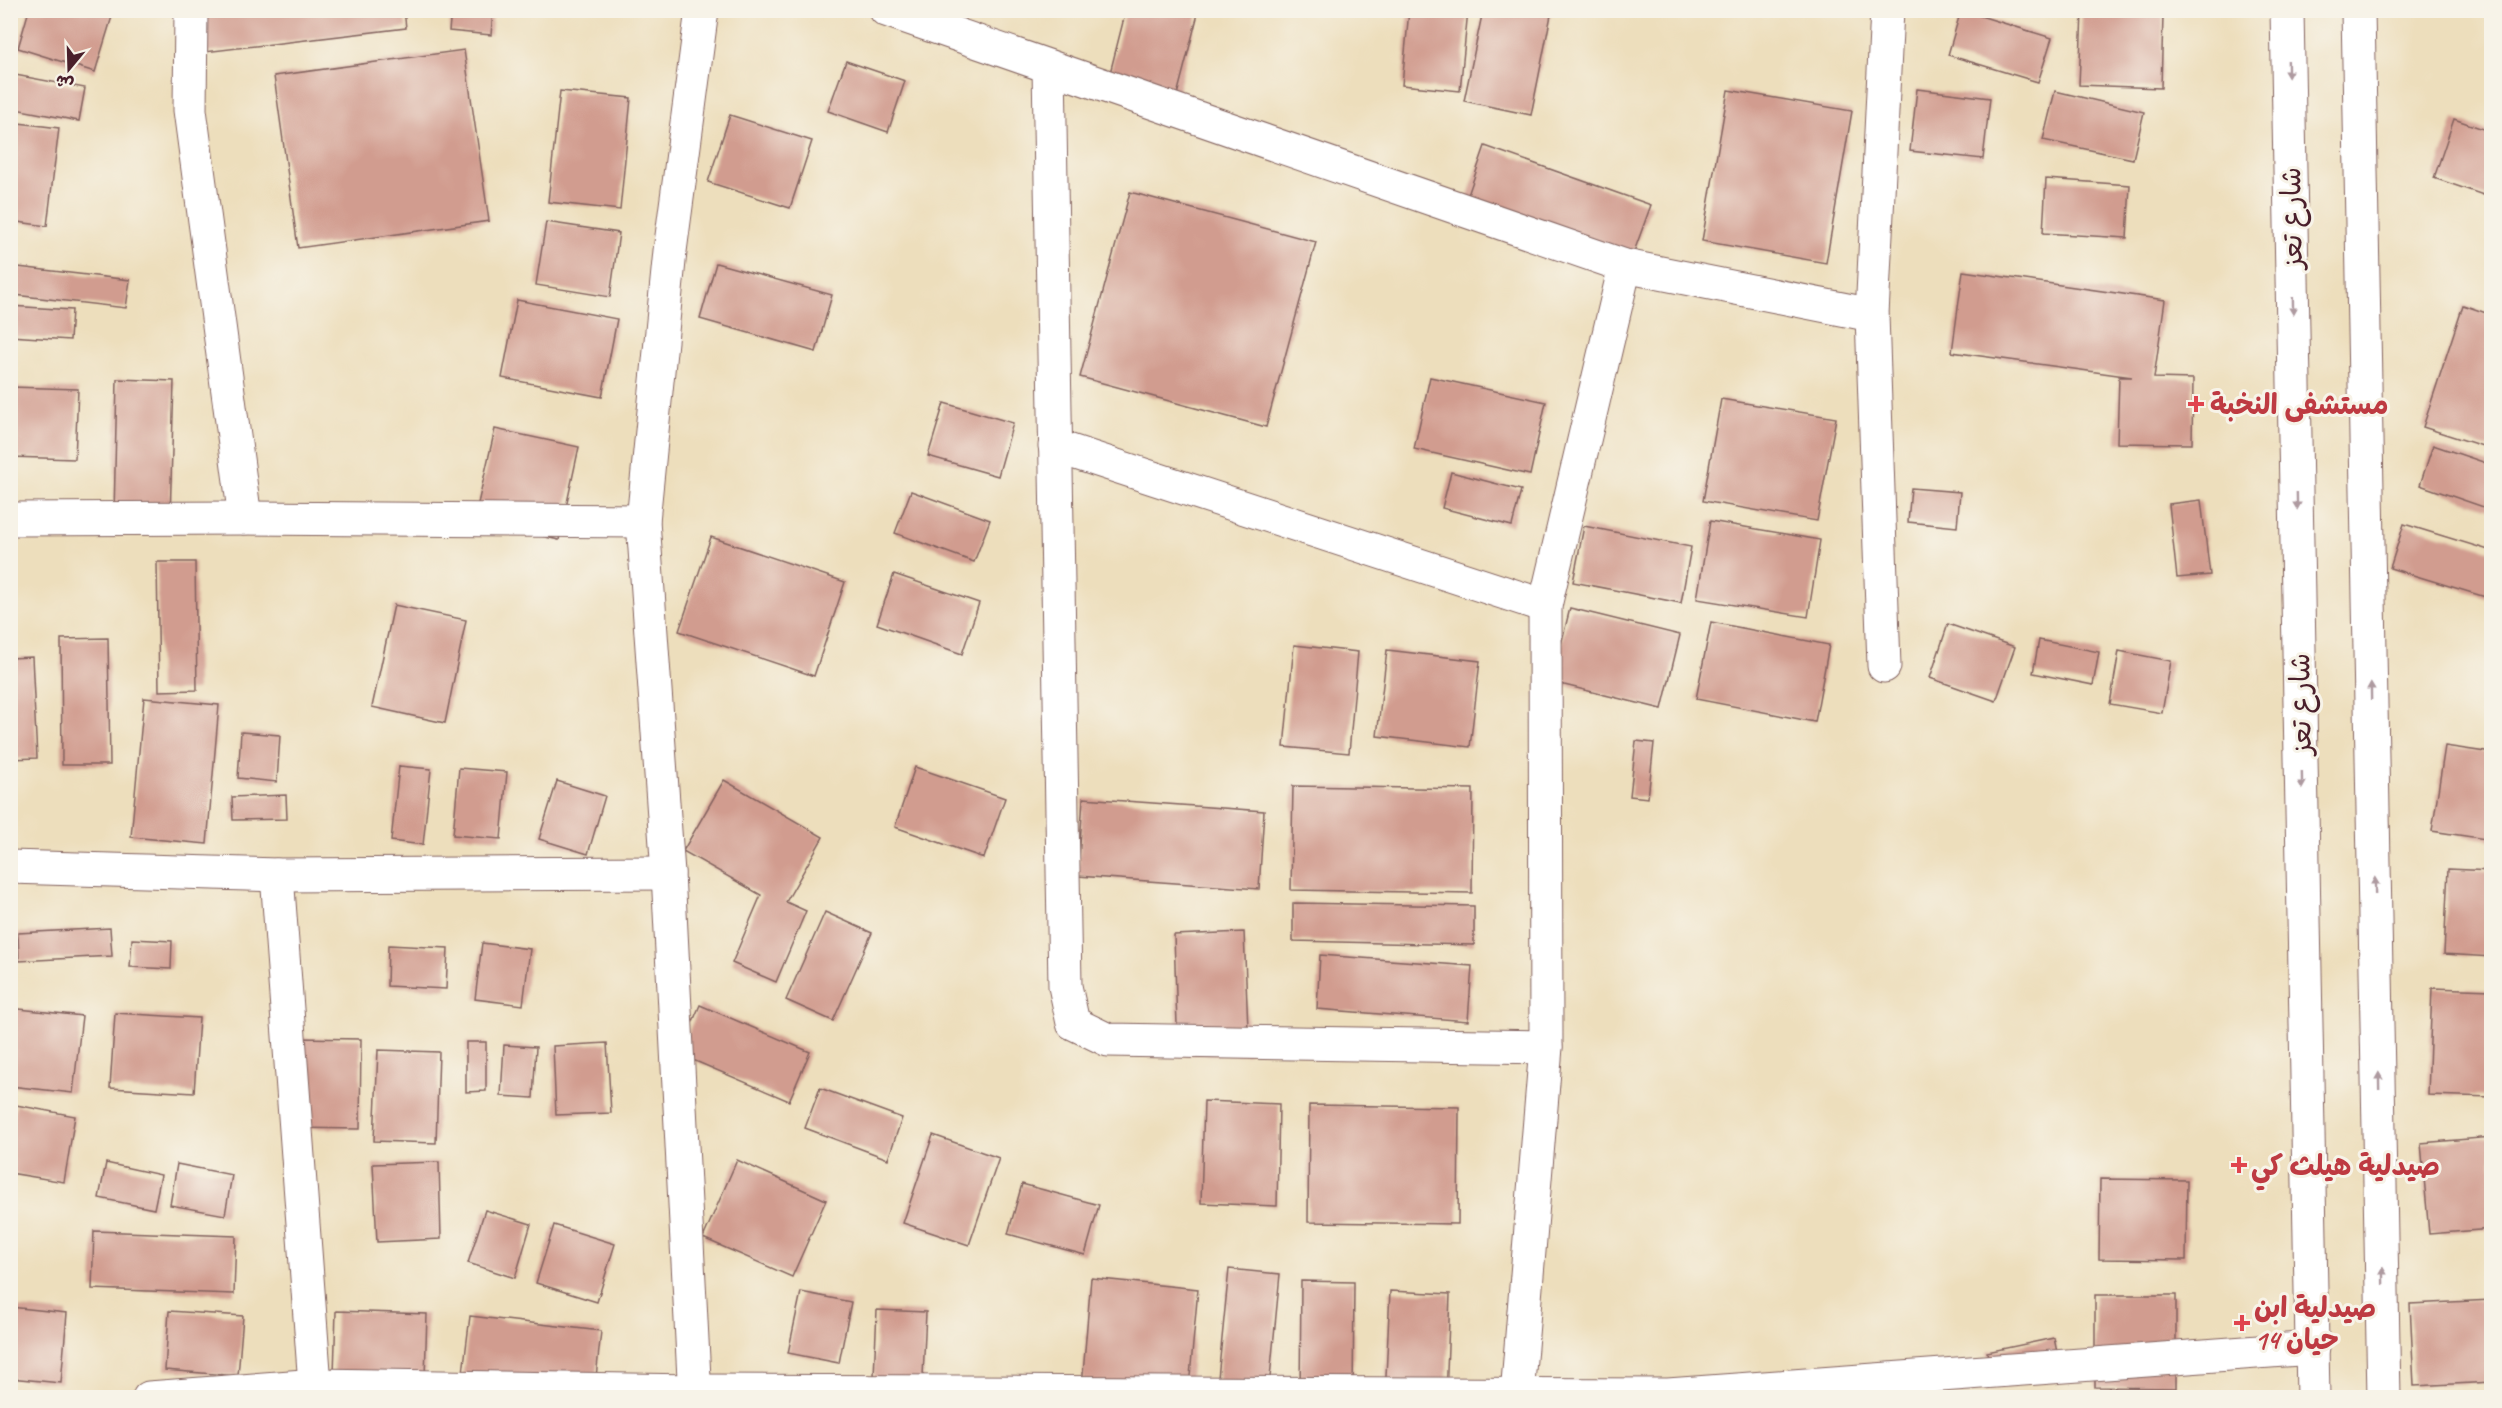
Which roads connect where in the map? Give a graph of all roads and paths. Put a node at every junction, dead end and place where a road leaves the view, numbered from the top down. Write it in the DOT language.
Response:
graph roads {
  1 [pos="191,10"];
  2 [pos="702,10"];
  3 [pos="886,10"];
  4 [pos="1887,10"];
  5 [pos="2287,10"];
  6 [pos="2358,10"];
  7 [pos="1049,67"];
  8 [pos="1625,266"];
  9 [pos="1872,315"];
  10 [pos="1055,446"];
  11 [pos="245,518"];
  12 [pos="10,519"];
  13 [pos="643,521"];
  14 [pos="1545,606"];
  15 [pos="1884,666"];
  16 [pos="10,867"];
  17 [pos="668,873"];
  18 [pos="277,875"];
  19 [pos="1546,1047"];
  20 [pos="2313,1348"];
  21 [pos="1855,1390"];
  22 [pos="317,1391"];
  23 [pos="695,1394"];
  24 [pos="1064,1395"];
  25 [pos="1517,1395"];
  26 [pos="149,1398"];
  27 [pos="2313,1398"];
  28 [pos="2384,1398"];
  1 -- 11 [label="main road"];
  2 -- 13 [label="main road"];
  3 -- 7 [label="main road"];
  4 -- 9 [label="main road"];
  5 -- 20 [label="main road, شارع تعز, one-way"];
  28 -- 6 [label="main road, one-way"];
  7 -- 8 [label="main road"];
  7 -- 10 [label="main road"];
  8 -- 9 [label="main road"];
  8 -- 14 [label="main road"];
  9 -- 15 [label="main road"];
  10 -- 14 [label="main road"];
  10 -- 19 [label="main road"];
  11 -- 12 [label="main road"];
  11 -- 13 [label="main road"];
  13 -- 17 [label="main road"];
  14 -- 19 [label="main road"];
  16 -- 18 [label="main road"];
  17 -- 18 [label="main road"];
  17 -- 23 [label="main road"];
  18 -- 22 [label="main road"];
  19 -- 25 [label="main road"];
  20 -- 21 [label="main road"];
  20 -- 27 [label="main road, شارع تعز"];
  21 -- 25 [label="main road"];
  22 -- 23 [label="main road"];
  22 -- 26 [label="main road"];
  23 -- 24 [label="main road"];
  24 -- 25 [label="main road"];
}
